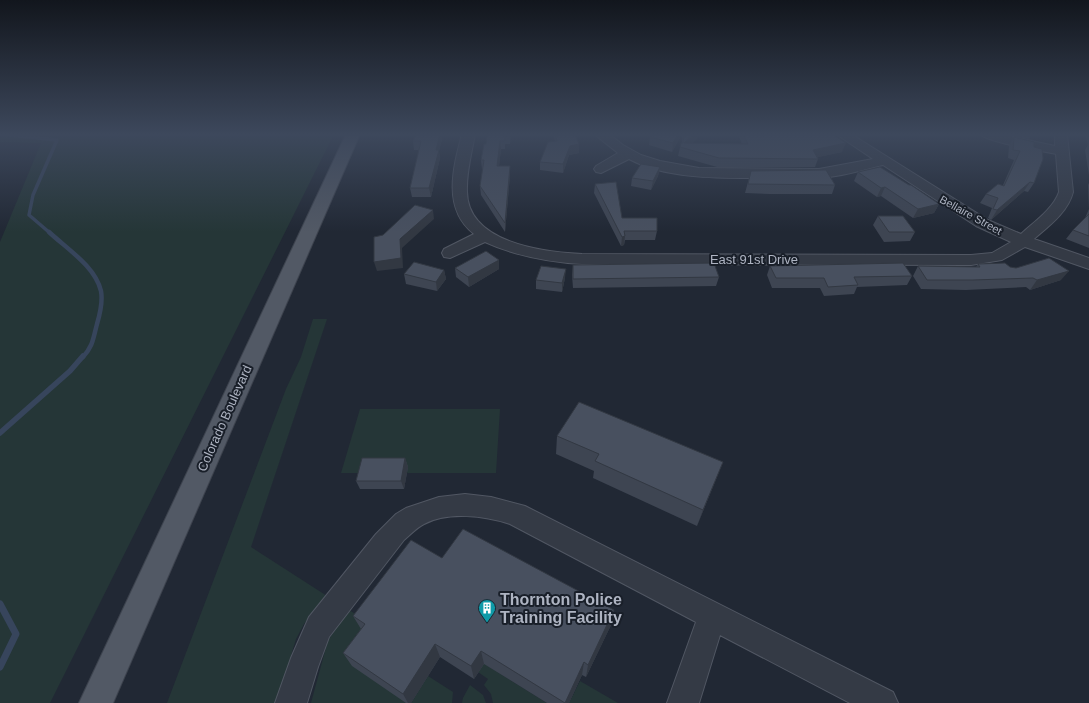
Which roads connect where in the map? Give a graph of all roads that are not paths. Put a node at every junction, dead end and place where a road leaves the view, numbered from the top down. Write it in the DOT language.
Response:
graph roads {
  1 [pos="338,167"];
  2 [pos="463,167"];
  3 [pos="605,167"];
  4 [pos="669,167"];
  5 [pos="856,167"];
  6 [pos="893,167"];
  7 [pos="1063,167"];
  8 [pos="601,169"];
  9 [pos="485,235"];
  10 [pos="1023,241"];
  11 [pos="450,253"];
  12 [pos="1089,264"];
  13 [pos="712,616"];
  14 [pos="96,703"];
  15 [pos="291,703"];
  16 [pos="683,703"];
  17 [pos="882,703"];
  1 -- 14 [label="main road, Colorado Boulevard"];
  2 -- 9 [label="street, East 91st Drive"];
  3 -- 8 [label="street"];
  4 -- 5 [label="street"];
  6 -- 10 [label="street, Bellaire Street"];
  7 -- 10 [label="street, East 91st Drive"];
  9 -- 10 [label="street, East 91st Drive"];
  9 -- 11 [label="street"];
  10 -- 12 [label="street, Bellaire Street"];
  13 -- 15 [label="street"];
  13 -- 16 [label="street"];
  13 -- 17 [label="street"];
}
